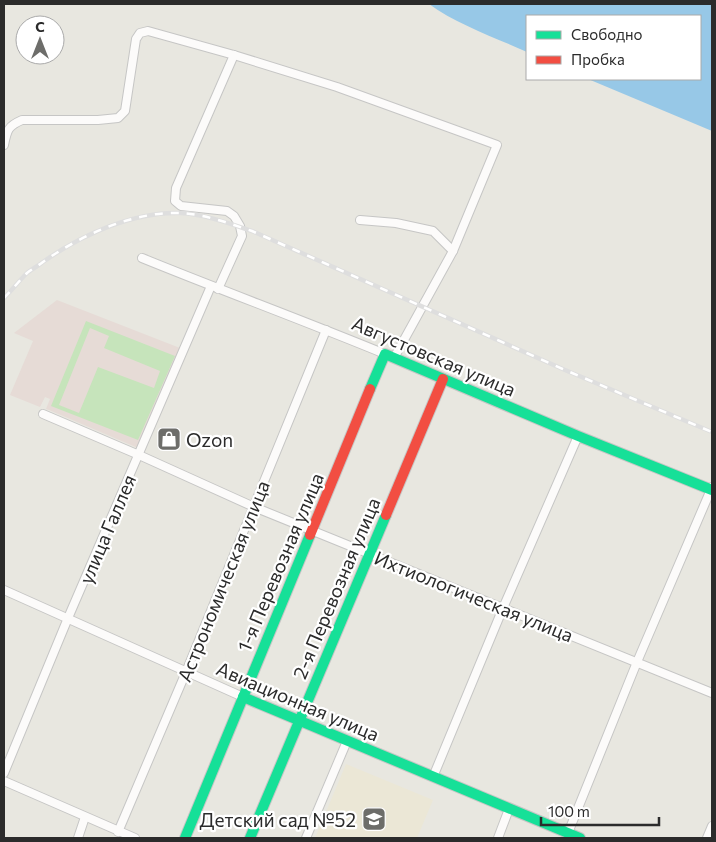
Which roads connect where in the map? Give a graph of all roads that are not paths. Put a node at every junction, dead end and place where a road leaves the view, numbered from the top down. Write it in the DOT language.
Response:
graph roads {
  1 [pos="234,55"];
  2 [pos="4,145"];
  3 [pos="360,220"];
  4 [pos="453,251"];
  5 [pos="142,258"];
  6 [pos="215,288"];
  7 [pos="326,330"];
  8 [pos="390,356"];
  9 [pos="443,379"];
  10 [pos="43,414"];
  11 [pos="578,436"];
  12 [pos="138,455"];
  13 [pos="712,489"];
  14 [pos="254,507"];
  15 [pos="312,531"];
  16 [pos="370,554"];
  17 [pos="4,590"];
  18 [pos="503,608"];
  19 [pos="68,618"];
  20 [pos="637,662"];
  21 [pos="186,672"];
  22 [pos="712,694"];
  23 [pos="243,697"];
  24 [pos="300,720"];
  25 [pos="347,741"];
  26 [pos="4,773"];
  27 [pos="433,777"];
  28 [pos="4,781"];
  29 [pos="509,809"];
  30 [pos="85,817"];
  31 [pos="712,826"];
  32 [pos="118,832"];
  33 [pos="568,834"];
  34 [pos="78,838"];
  35 [pos="135,838"];
  36 [pos="186,838"];
  37 [pos="250,838"];
  38 [pos="306,838"];
  39 [pos="498,838"];
  40 [pos="580,838"];
  41 [pos="707,838"];
  1 -- 2 [label="street"];
  1 -- 4 [label="street"];
  1 -- 6 [label="street, улица Галлея"];
  3 -- 4 [label="street"];
  4 -- 8 [label="street"];
  5 -- 6 [label="street, Августовская улица"];
  6 -- 7 [label="street, Августовская улица"];
  6 -- 12 [label="street, улица Галлея"];
  7 -- 8 [label="street, Августовская улица"];
  7 -- 14 [label="street, Астрономическая улица"];
  8 -- 9 [label="street, Августовская улица"];
  8 -- 15 [label="street, 1-я Перевозная улица"];
  9 -- 11 [label="street, Августовская улица"];
  9 -- 16 [label="street, 2-я Перевозная улица"];
  10 -- 12 [label="street, Ихтиологическая улица"];
  11 -- 13 [label="street, Августовская улица"];
  11 -- 18 [label="street"];
  12 -- 14 [label="street, Ихтиологическая улица"];
  12 -- 19 [label="street, улица Галлея"];
  13 -- 20 [label="street"];
  14 -- 15 [label="street, Ихтиологическая улица"];
  14 -- 21 [label="street, Астрономическая улица"];
  15 -- 16 [label="street, Ихтиологическая улица"];
  15 -- 23 [label="street, 1-я Перевозная улица"];
  16 -- 18 [label="street, Ихтиологическая улица"];
  16 -- 24 [label="street, 2-я Перевозная улица"];
  17 -- 19 [label="street, Авиационная улица"];
  18 -- 20 [label="street, Ихтиологическая улица"];
  18 -- 27 [label="street"];
  19 -- 21 [label="street, Авиационная улица"];
  19 -- 26 [label="street, улица Галлея"];
  20 -- 22 [label="street, Ихтиологическая улица"];
  20 -- 33 [label="street"];
  21 -- 23 [label="street, Авиационная улица"];
  21 -- 32 [label="street, Астрономическая улица"];
  23 -- 24 [label="street, Авиационная улица"];
  23 -- 36 [label="street, 1-я Перевозная улица"];
  24 -- 25 [label="street, Авиационная улица"];
  24 -- 37 [label="street, 2-я Перевозная улица"];
  25 -- 27 [label="street, Авиационная улица"];
  25 -- 38 [label="street"];
  27 -- 29 [label="street, Авиационная улица"];
  28 -- 30 [label="street"];
  29 -- 33 [label="street, Авиационная улица"];
  29 -- 39 [label="street"];
  30 -- 32 [label="street"];
  30 -- 34 [label="street"];
  31 -- 41 [label="street"];
  32 -- 35 [label="street"];
  33 -- 40 [label="street, Авиационная улица"];
}
